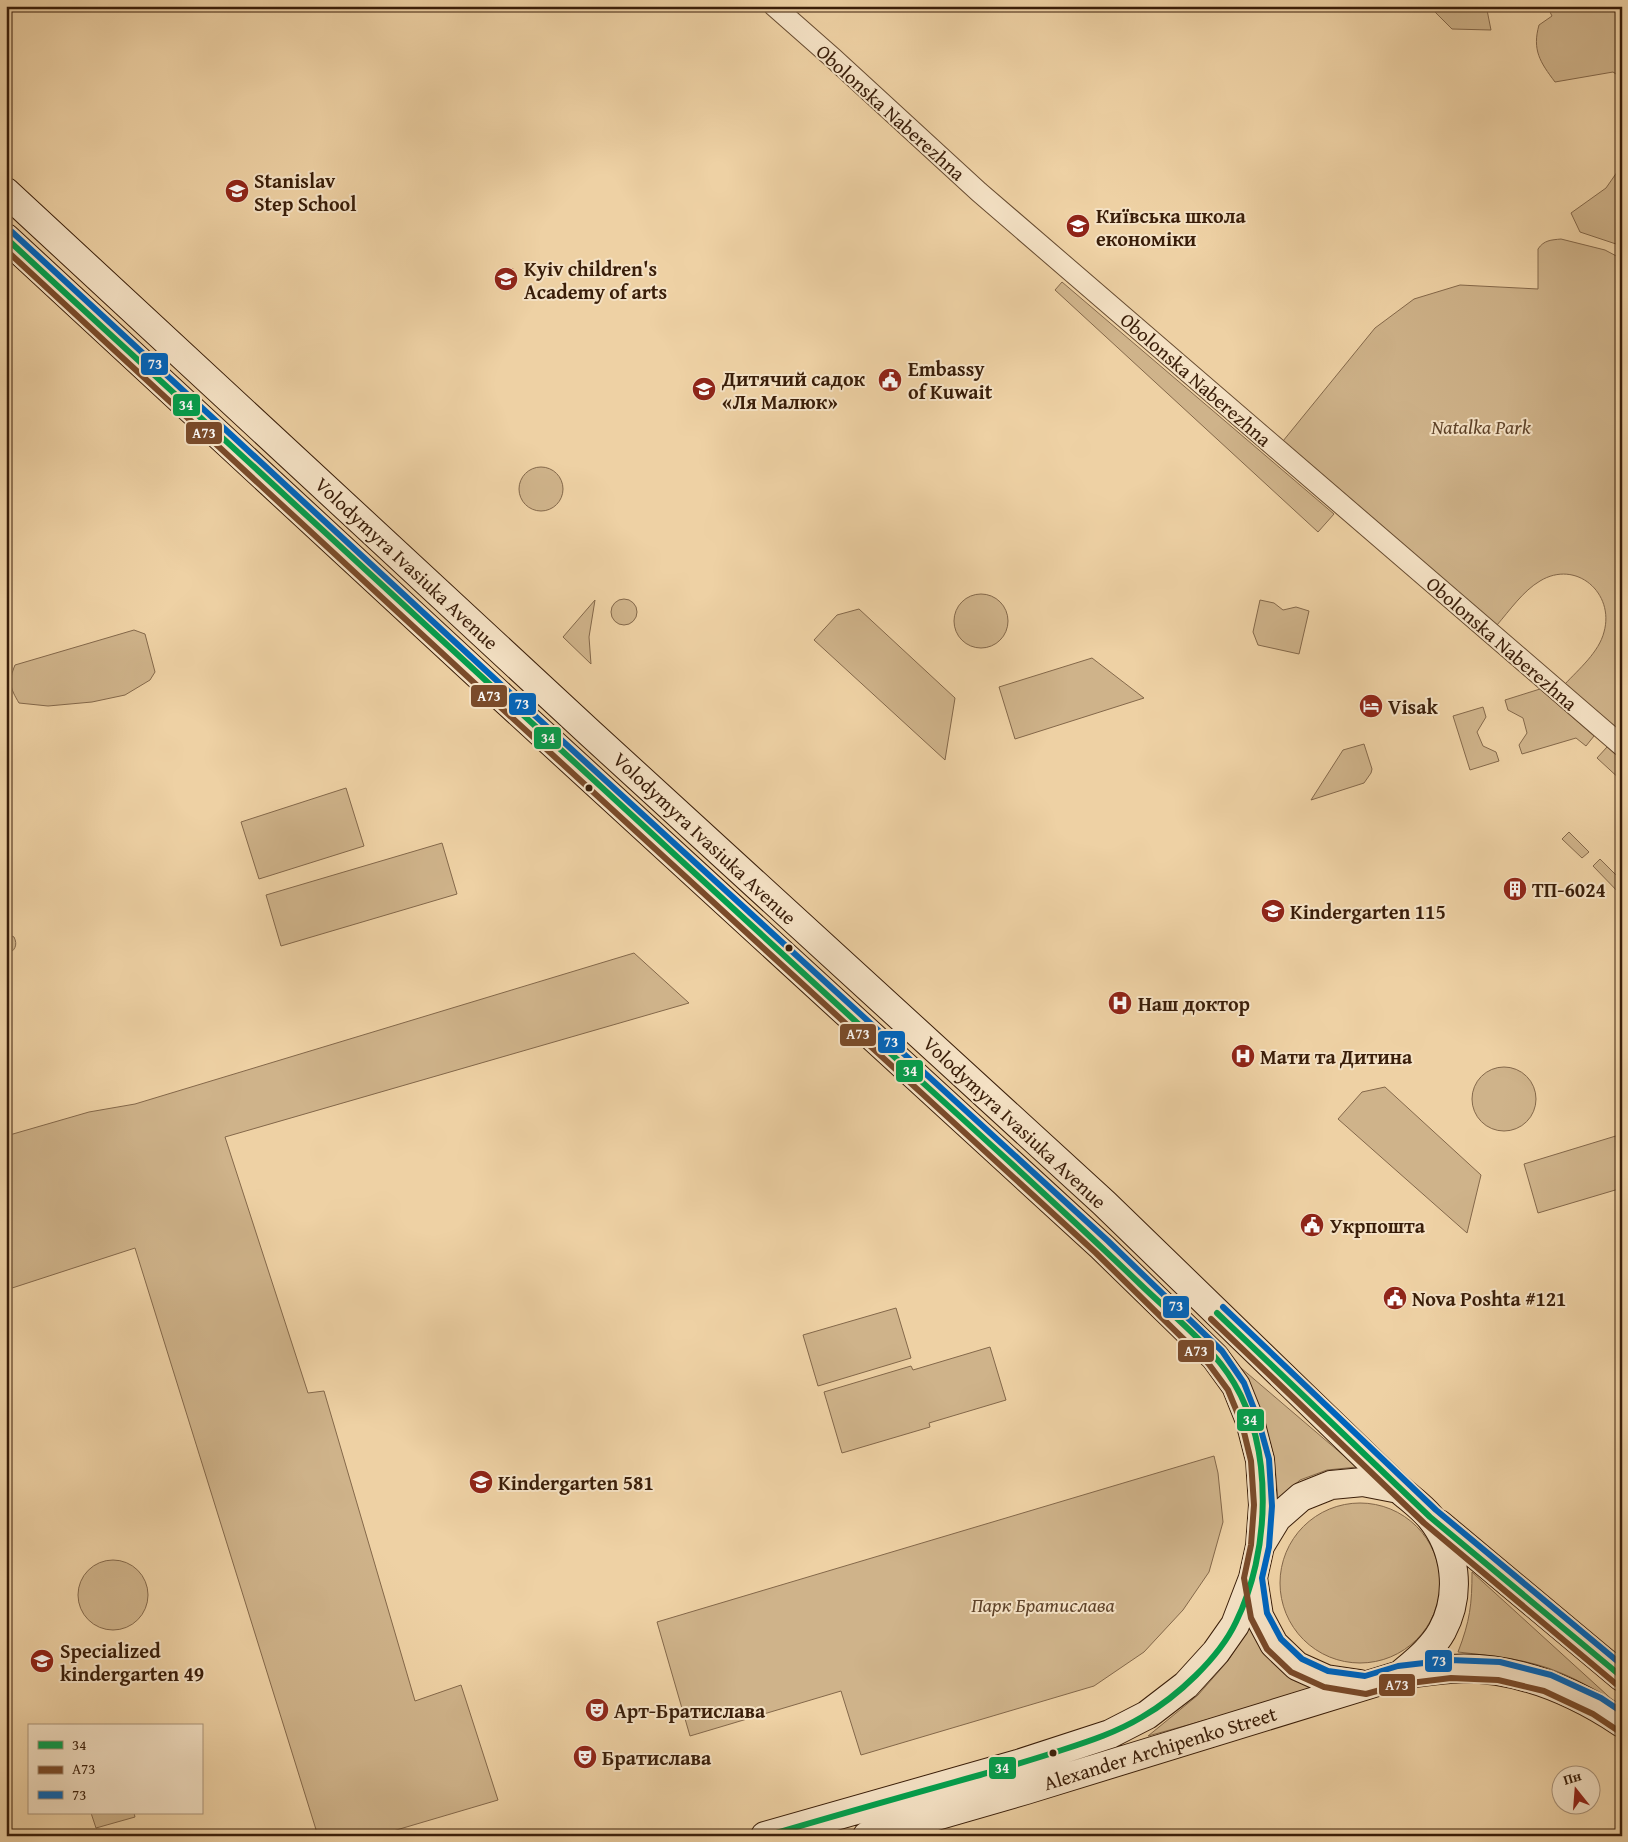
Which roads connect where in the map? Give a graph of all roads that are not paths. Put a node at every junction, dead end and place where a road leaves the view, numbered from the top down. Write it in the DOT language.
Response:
graph roads {
  1 [pos="774,6"];
  2 [pos="6,192"];
  3 [pos="6,238"];
  4 [pos="565,709"];
  5 [pos="541,731"];
  6 [pos="1622,746"];
  7 [pos="1399,1488"];
  8 [pos="1430,1517"];
  9 [pos="1260,1546"];
  10 [pos="1253,1578"];
  11 [pos="1400,1675"];
  12 [pos="1622,1677"];
  13 [pos="1366,1686"];
  14 [pos="1622,1723"];
  15 [pos="765,1836"];
  16 [pos="867,1836"];
  1 -- 6 [label="street, Obolonska Naberezhna"];
  2 -- 4 [label="main road, Volodymyra Ivasiuka Avenue"];
  3 -- 5 [label="main road, Volodymyra Ivasiuka Avenue"];
  4 -- 5 [label="main road"];
  4 -- 7 [label="main road, Volodymyra Ivasiuka Avenue"];
  5 -- 9 [label="main road, Volodymyra Ivasiuka Avenue"];
  7 -- 8 [label="main road, Volodymyra Ivasiuka Avenue"];
  7 -- 9 [label="main road"];
  8 -- 11 [label="main road"];
  8 -- 12 [label="main road"];
  9 -- 10 [label="main road"];
  10 -- 13 [label="main road"];
  10 -- 15 [label="main road, Alexander Archipenko Street"];
  11 -- 13 [label="main road, Alexander Archipenko Street"];
  11 -- 14 [label="main road"];
  13 -- 16 [label="main road, Alexander Archipenko Street"];
}
